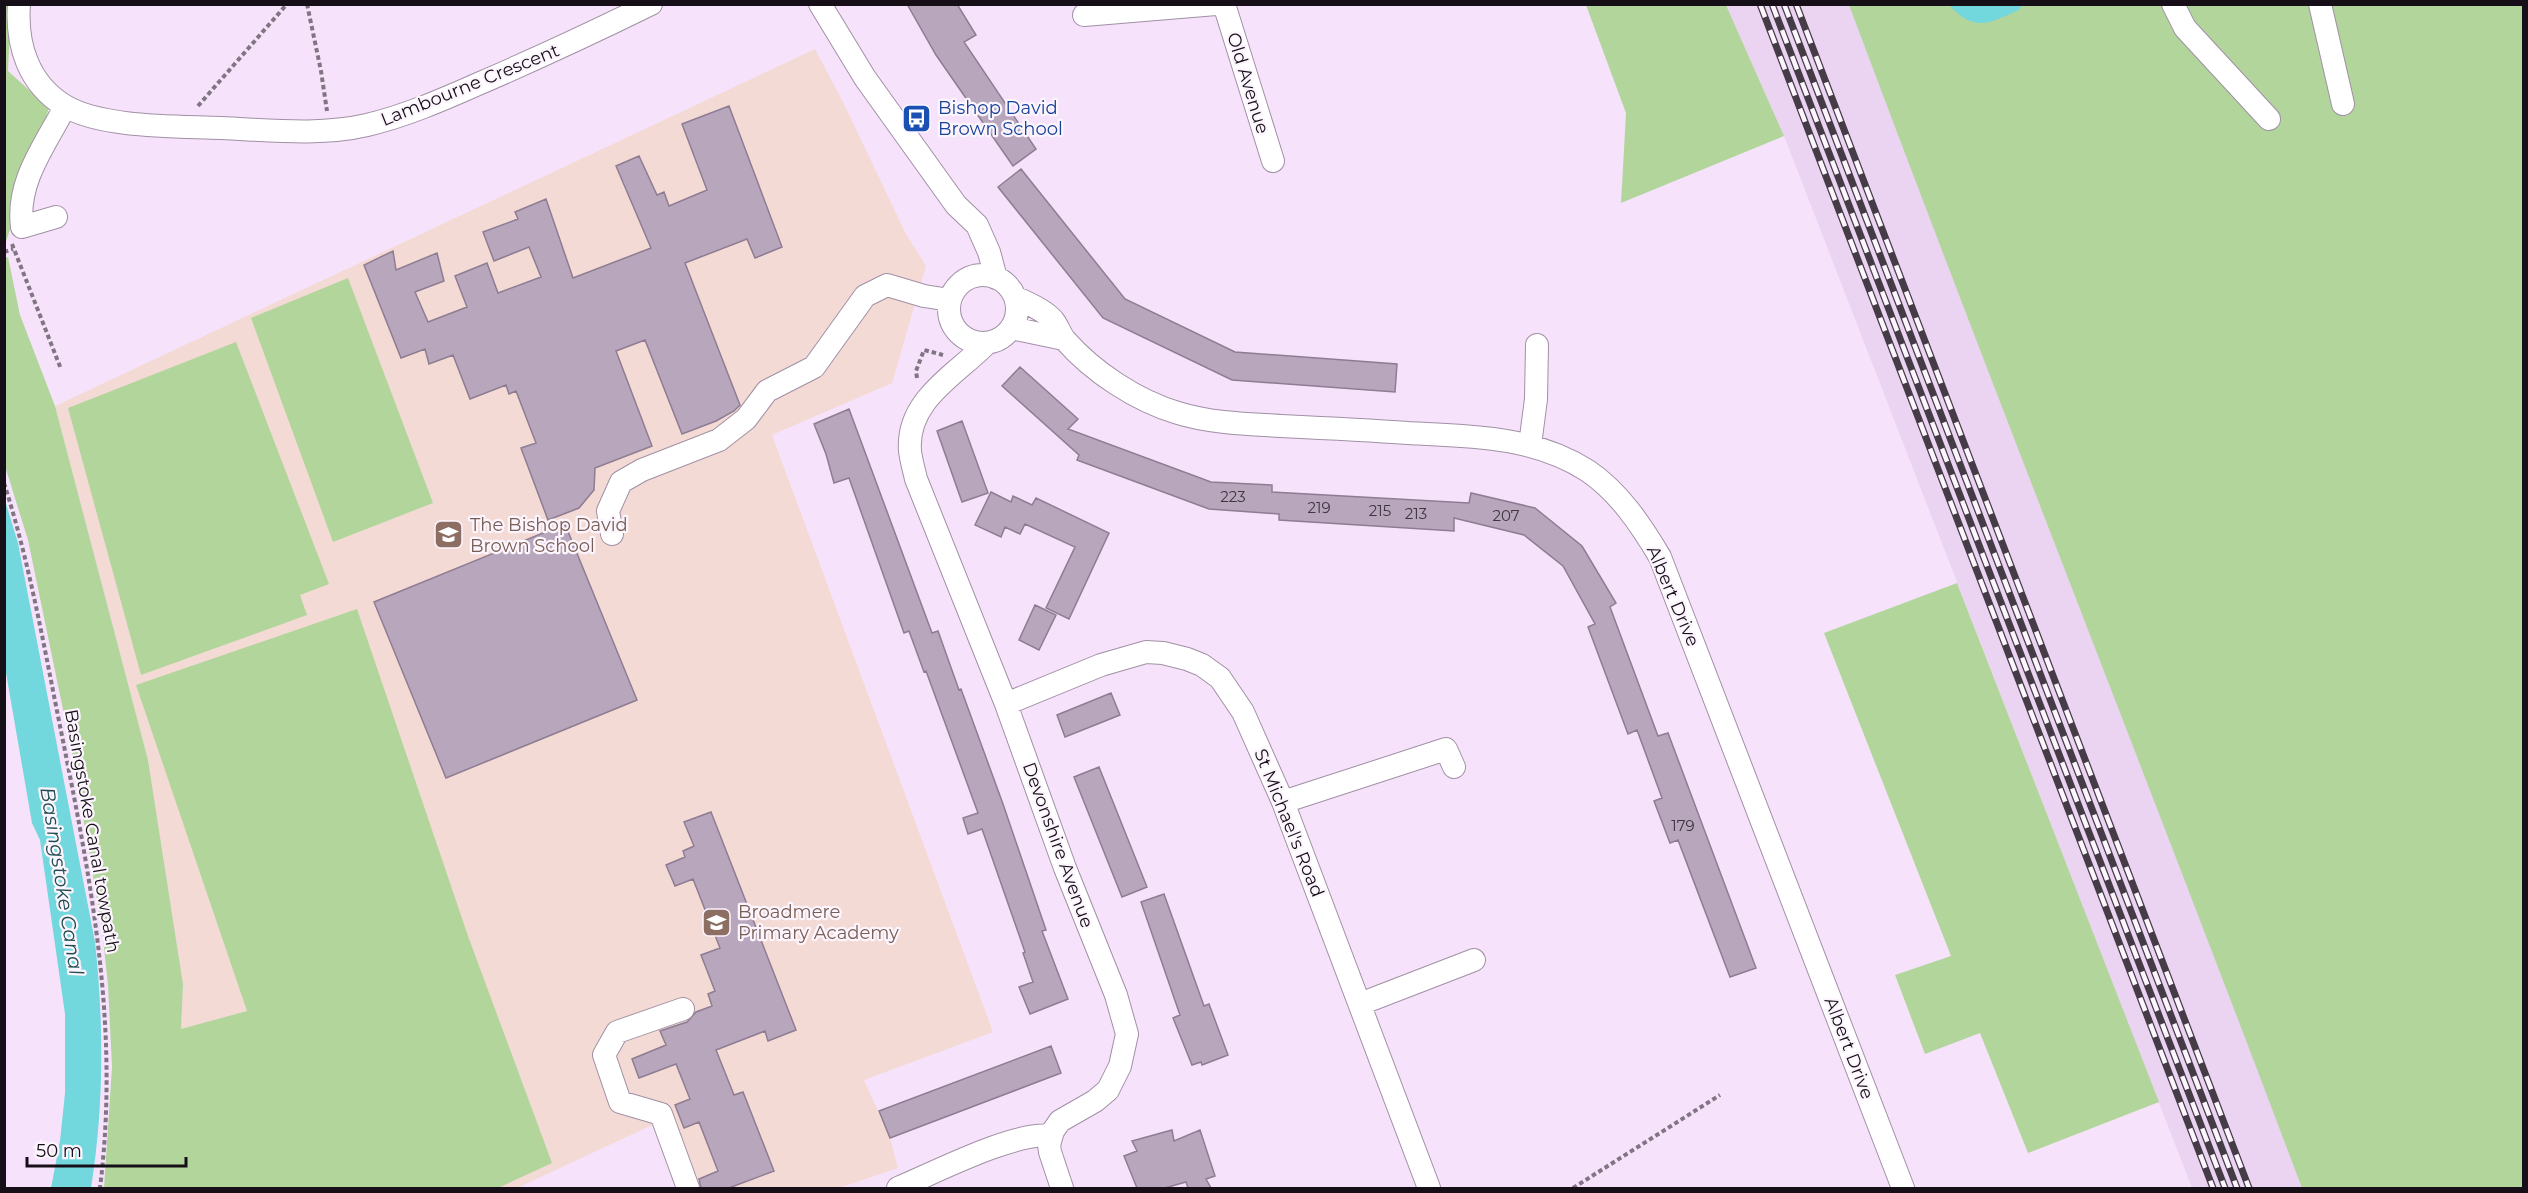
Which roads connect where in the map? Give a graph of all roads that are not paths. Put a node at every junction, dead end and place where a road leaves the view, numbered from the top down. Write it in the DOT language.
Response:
graph roads {
  1 [pos="19,4"];
  2 [pos="651,4"];
  3 [pos="820,4"];
  4 [pos="1216,4"];
  5 [pos="1224,4"];
  6 [pos="2173,4"];
  7 [pos="2320,4"];
  8 [pos="1084,15"];
  9 [pos="2343,104"];
  10 [pos="65,107"];
  11 [pos="2269,119"];
  12 [pos="1273,161"];
  13 [pos="56,217"];
  14 [pos="985,277"];
  15 [pos="1015,297"];
  16 [pos="950,300"];
  17 [pos="1011,328"];
  18 [pos="960,335"];
  19 [pos="1064,339"];
  20 [pos="986,344"];
  21 [pos="1537,345"];
  22 [pos="941,383"];
  23 [pos="1530,445"];
  24 [pos="612,534"];
  25 [pos="1006,704"];
  26 [pos="1454,767"];
  27 [pos="1283,802"];
  28 [pos="1474,960"];
  29 [pos="1360,1004"];
  30 [pos="683,1010"];
  31 [pos="1050,1136"];
  32 [pos="688,1188"];
  33 [pos="898,1188"];
  34 [pos="1062,1188"];
  35 [pos="1429,1188"];
  36 [pos="1904,1188"];
  1 -- 10 [label="street, Lambourne Crescent"];
  2 -- 10 [label="street, Lambourne Crescent"];
  3 -- 14 [label="street"];
  4 -- 8 [label="street"];
  5 -- 12 [label="street, Old Avenue"];
  6 -- 11 [label="street"];
  7 -- 9 [label="street"];
  10 -- 13 [label="street"];
  14 -- 15 [label="street"];
  14 -- 16 [label="street"];
  15 -- 17 [label="street"];
  15 -- 19 [label="street, Albert Drive"];
  16 -- 18 [label="street"];
  16 -- 24 [label="street"];
  17 -- 19 [label="street, Albert Drive"];
  17 -- 20 [label="street"];
  18 -- 20 [label="street"];
  18 -- 22 [label="street, Devonshire Avenue"];
  19 -- 23 [label="street, Albert Drive"];
  20 -- 22 [label="street, Devonshire Avenue"];
  21 -- 23 [label="street"];
  22 -- 25 [label="street, Devonshire Avenue"];
  23 -- 36 [label="street, Albert Drive"];
  25 -- 27 [label="street, St Michael's Road"];
  25 -- 31 [label="street, Devonshire Avenue"];
  26 -- 27 [label="street"];
  27 -- 29 [label="street, St Michael's Road"];
  28 -- 29 [label="street"];
  29 -- 35 [label="street, St Michael's Road"];
  30 -- 32 [label="street"];
  31 -- 33 [label="street"];
  31 -- 34 [label="street"];
}
